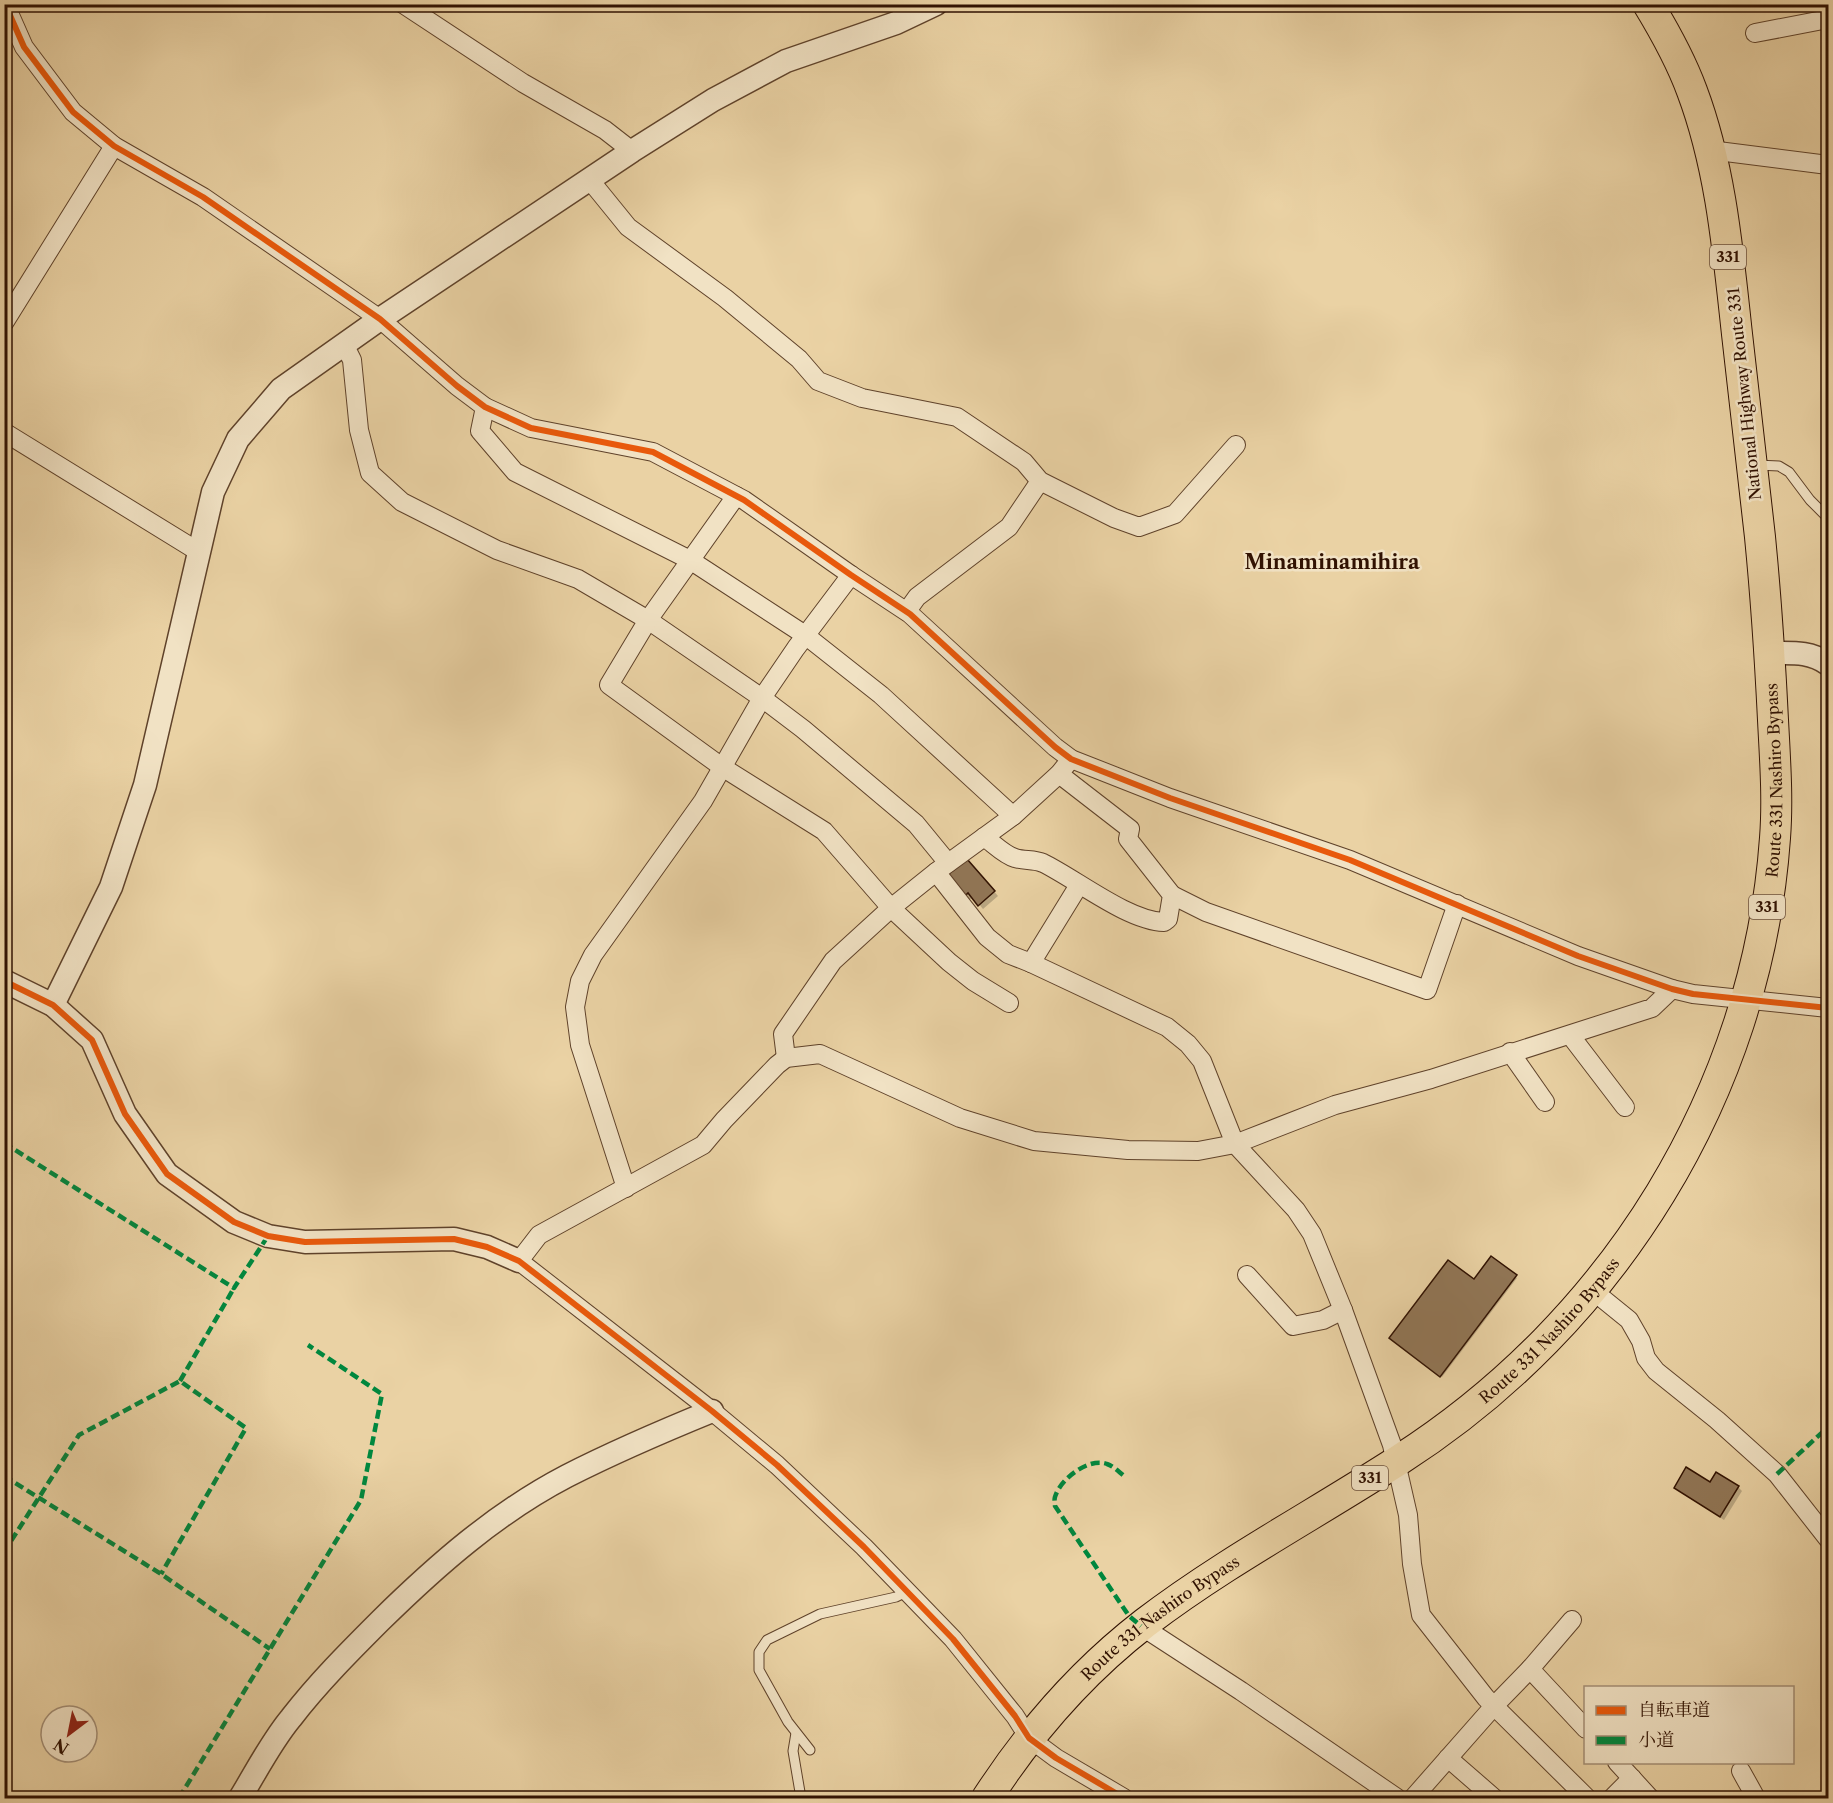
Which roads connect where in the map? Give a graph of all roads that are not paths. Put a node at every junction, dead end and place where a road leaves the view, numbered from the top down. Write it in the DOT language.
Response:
graph roads {
  1 [pos="5,4"];
  2 [pos="403,4"];
  3 [pos="936,4"];
  4 [pos="1648,4"];
  5 [pos="1828,19"];
  6 [pos="1755,33"];
  7 [pos="114,146"];
  8 [pos="1710,150"];
  9 [pos="632,151"];
  10 [pos="1828,165"];
  11 [pos="589,179"];
  12 [pos="380,319"];
  13 [pos="4,323"];
  14 [pos="344,344"];
  15 [pos="485,407"];
  16 [pos="4,432"];
  17 [pos="1236,445"];
  18 [pos="1752,465"];
  19 [pos="1040,481"];
  20 [pos="736,495"];
  21 [pos="1828,518"];
  22 [pos="199,552"];
  23 [pos="690,560"];
  24 [pos="850,575"];
  25 [pos="906,611"];
  26 [pos="648,620"];
  27 [pos="805,635"];
  28 [pos="1771,653"];
  29 [pos="1828,664"];
  30 [pos="762,698"];
  31 [pos="1071,759"];
  32 [pos="722,767"];
  33 [pos="1059,774"];
  34 [pos="1013,816"];
  35 [pos="984,837"];
  36 [pos="942,867"];
  37 [pos="1079,885"];
  38 [pos="1172,895"];
  39 [pos="1457,904"];
  40 [pos="891,908"];
  41 [pos="1031,963"];
  42 [pos="4,981"];
  43 [pos="1672,989"];
  44 [pos="1748,1000"];
  45 [pos="1009,1003"];
  46 [pos="54,1005"];
  47 [pos="1828,1008"];
  48 [pos="1570,1035"];
  49 [pos="1510,1053"];
  50 [pos="786,1058"];
  51 [pos="1545,1102"];
  52 [pos="1625,1107"];
  53 [pos="1235,1144"];
  54 [pos="626,1188"];
  55 [pos="519,1261"];
  56 [pos="1247,1275"];
  57 [pos="1593,1290"];
  58 [pos="1343,1310"];
  59 [pos="712,1411"];
  60 [pos="1396,1462"];
  61 [pos="1828,1539"];
  62 [pos="908,1591"];
  63 [pos="1572,1620"];
  64 [pos="1141,1626"];
  65 [pos="1530,1669"];
  66 [pos="1494,1706"];
  67 [pos="1584,1727"];
  68 [pos="796,1733"];
  69 [pos="1029,1738"];
  70 [pos="810,1750"];
  71 [pos="1448,1758"];
  72 [pos="1619,1764"];
  73 [pos="1741,1770"];
  74 [pos="1632,1778"];
  75 [pos="240,1798"];
  76 [pos="801,1798"];
  77 [pos="987,1798"];
  78 [pos="1124,1798"];
  79 [pos="1397,1798"];
  80 [pos="1413,1798"];
  81 [pos="1494,1798"];
  82 [pos="1587,1798"];
  83 [pos="1612,1798"];
  84 [pos="1650,1798"];
  85 [pos="1756,1798"];
  1 -- 7 [label="street"];
  2 -- 9 [label="street"];
  3 -- 9 [label="street"];
  4 -- 8 [label="highway, National Highway Route 331 / 331"];
  5 -- 6 [label="street"];
  7 -- 12 [label="street"];
  7 -- 13 [label="street"];
  8 -- 10 [label="street"];
  8 -- 18 [label="highway, National Highway Route 331 / 331"];
  9 -- 11 [label="street"];
  11 -- 12 [label="street"];
  11 -- 19 [label="street"];
  12 -- 14 [label="street"];
  12 -- 15 [label="street"];
  14 -- 22 [label="street"];
  14 -- 26 [label="street"];
  15 -- 20 [label="street"];
  15 -- 23 [label="street"];
  16 -- 22 [label="street"];
  17 -- 19 [label="street"];
  18 -- 21 [label="lane"];
  18 -- 28 [label="highway, National Highway Route 331 / 331"];
  19 -- 25 [label="street"];
  20 -- 23 [label="street"];
  20 -- 24 [label="street"];
  22 -- 46 [label="street"];
  23 -- 26 [label="street"];
  23 -- 27 [label="street"];
  24 -- 25 [label="street"];
  24 -- 27 [label="street"];
  25 -- 31 [label="street"];
  26 -- 30 [label="street"];
  26 -- 32 [label="street"];
  27 -- 30 [label="street"];
  27 -- 34 [label="street"];
  28 -- 29 [label="street"];
  28 -- 44 [label="highway, Route 331 Nashiro Bypass / 331"];
  30 -- 32 [label="street"];
  30 -- 36 [label="street"];
  31 -- 33 [label="street"];
  31 -- 39 [label="street"];
  32 -- 40 [label="street"];
  32 -- 54 [label="street"];
  33 -- 34 [label="street"];
  33 -- 38 [label="street"];
  34 -- 35 [label="street"];
  35 -- 36 [label="street"];
  35 -- 37 [label="street"];
  36 -- 40 [label="street"];
  36 -- 41 [label="street"];
  37 -- 38 [label="street"];
  37 -- 41 [label="street"];
  38 -- 39 [label="street"];
  39 -- 43 [label="street"];
  40 -- 45 [label="street"];
  40 -- 50 [label="street"];
  41 -- 53 [label="street"];
  42 -- 46 [label="street"];
  43 -- 44 [label="street"];
  43 -- 48 [label="street"];
  44 -- 47 [label="street"];
  44 -- 57 [label="highway, Route 331 Nashiro Bypass / 331"];
  46 -- 55 [label="street"];
  48 -- 49 [label="street"];
  48 -- 52 [label="street"];
  49 -- 51 [label="street"];
  49 -- 53 [label="street"];
  50 -- 53 [label="street"];
  50 -- 54 [label="street"];
  53 -- 58 [label="street"];
  54 -- 55 [label="street"];
  55 -- 59 [label="street"];
  56 -- 58 [label="street"];
  57 -- 60 [label="highway, Route 331 Nashiro Bypass / 331"];
  57 -- 61 [label="street"];
  58 -- 60 [label="street"];
  59 -- 62 [label="street"];
  59 -- 75 [label="street"];
  60 -- 64 [label="highway, Route 331 Nashiro Bypass / 331"];
  60 -- 66 [label="street"];
  62 -- 68 [label="lane"];
  62 -- 69 [label="street"];
  63 -- 65 [label="street"];
  64 -- 69 [label="highway, Route 331 Nashiro Bypass / 331"];
  64 -- 79 [label="street"];
  65 -- 66 [label="street"];
  65 -- 67 [label="street"];
  66 -- 71 [label="street"];
  66 -- 82 [label="street"];
  68 -- 70 [label="lane"];
  68 -- 76 [label="lane"];
  69 -- 77 [label="highway, Route 331 Nashiro Bypass / 331"];
  69 -- 78 [label="street"];
  71 -- 80 [label="street"];
  71 -- 81 [label="street"];
  72 -- 74 [label="street"];
  73 -- 85 [label="street"];
  74 -- 83 [label="street"];
  74 -- 84 [label="street"];
}
